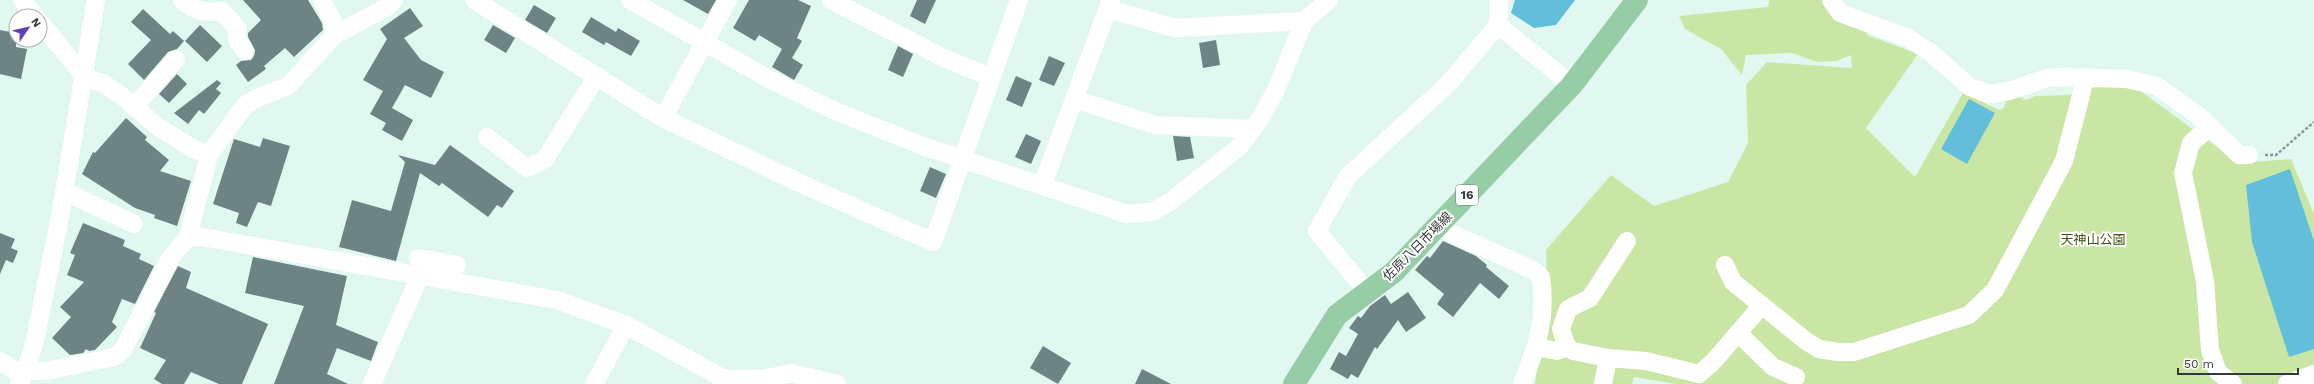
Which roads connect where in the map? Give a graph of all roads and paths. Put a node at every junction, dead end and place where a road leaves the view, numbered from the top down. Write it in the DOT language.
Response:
graph roads {
  1 [pos="22,0"];
  2 [pos="182,0"];
  3 [pos="322,0"];
  4 [pos="394,0"];
  5 [pos="474,0"];
  6 [pos="630,0"];
  7 [pos="728,0"];
  8 [pos="831,0"];
  9 [pos="1019,0"];
  10 [pos="1329,0"];
  11 [pos="1499,0"];
  12 [pos="1638,0"];
  13 [pos="1831,0"];
  14 [pos="101,2"];
  15 [pos="1109,5"];
  16 [pos="28,8"];
  17 [pos="1304,20"];
  18 [pos="1498,25"];
  19 [pos="48,32"];
  20 [pos="335,35"];
  21 [pos="704,42"];
  22 [pos="245,51"];
  23 [pos="176,59"];
  24 [pos="597,76"];
  25 [pos="85,77"];
  26 [pos="990,77"];
  27 [pos="2083,77"];
  28 [pos="1572,85"];
  29 [pos="1074,99"];
  30 [pos="134,107"];
  31 [pos="663,118"];
  32 [pos="2314,122"];
  33 [pos="2210,127"];
  34 [pos="1253,129"];
  35 [pos="487,137"];
  36 [pos="2249,155"];
  37 [pos="209,156"];
  38 [pos="962,159"];
  39 [pos="1042,186"];
  40 [pos="64,191"];
  41 [pos="134,224"];
  42 [pos="1437,227"];
  43 [pos="188,237"];
  44 [pos="1627,241"];
  45 [pos="418,258"];
  46 [pos="1726,264"];
  47 [pos="457,265"];
  48 [pos="420,276"];
  49 [pos="1367,292"];
  50 [pos="1762,305"];
  51 [pos="626,325"];
  52 [pos="1738,333"];
  53 [pos="1567,346"];
  54 [pos="1537,347"];
  55 [pos="1608,358"];
  56 [pos="0,361"];
  57 [pos="2314,374"];
  58 [pos="1796,377"];
  59 [pos="23,378"];
  60 [pos="1701,379"];
  61 [pos="762,382"];
  62 [pos="372,384"];
  63 [pos="594,384"];
  64 [pos="837,384"];
  65 [pos="1294,384"];
  66 [pos="1522,384"];
  67 [pos="1603,384"];
  68 [pos="2233,384"];
  69 [pos="2287,384"];
  1 -- 16 [label="street"];
  2 -- 22 [label="street"];
  3 -- 20 [label="street"];
  4 -- 20 [label="street"];
  5 -- 24 [label="street"];
  6 -- 21 [label="street"];
  7 -- 21 [label="street"];
  8 -- 26 [label="street"];
  9 -- 26 [label="street"];
  10 -- 17 [label="street"];
  11 -- 18 [label="street"];
  12 -- 28 [label="main road, 佐原八日市場線 / 16"];
  13 -- 27 [label="street"];
  14 -- 25 [label="street"];
  15 -- 17 [label="street"];
  15 -- 29 [label="street"];
  17 -- 34 [label="street"];
  18 -- 28 [label="street"];
  18 -- 49 [label="street"];
  19 -- 25 [label="street"];
  20 -- 37 [label="street"];
  21 -- 31 [label="street"];
  21 -- 38 [label="street"];
  23 -- 30 [label="street"];
  24 -- 31 [label="street"];
  24 -- 35 [label="street"];
  25 -- 30 [label="street"];
  25 -- 40 [label="street"];
  26 -- 38 [label="street"];
  27 -- 33 [label="street"];
  27 -- 50 [label="street"];
  28 -- 42 [label="main road, 佐原八日市場線 / 16"];
  29 -- 34 [label="street"];
  29 -- 39 [label="street"];
  30 -- 37 [label="street"];
  31 -- 38 [label="street"];
  32 -- 36 [label="path"];
  33 -- 36 [label="street"];
  33 -- 68 [label="street"];
  34 -- 39 [label="street"];
  37 -- 43 [label="street"];
  38 -- 39 [label="street"];
  40 -- 41 [label="street"];
  40 -- 59 [label="street"];
  42 -- 49 [label="main road, 佐原八日市場線 / 16"];
  42 -- 54 [label="street"];
  43 -- 48 [label="street"];
  43 -- 59 [label="street"];
  44 -- 53 [label="street"];
  45 -- 47 [label="street"];
  46 -- 50 [label="street"];
  48 -- 51 [label="street"];
  48 -- 62 [label="street"];
  49 -- 65 [label="main road, 佐原八日市場線 / 16"];
  50 -- 52 [label="street"];
  51 -- 61 [label="street"];
  51 -- 63 [label="street"];
  52 -- 58 [label="street"];
  52 -- 60 [label="street"];
  53 -- 54 [label="street"];
  53 -- 55 [label="street"];
  54 -- 66 [label="street"];
  55 -- 60 [label="street"];
  55 -- 67 [label="street"];
  56 -- 59 [label="street"];
  57 -- 69 [label="street"];
  61 -- 64 [label="street"];
}
